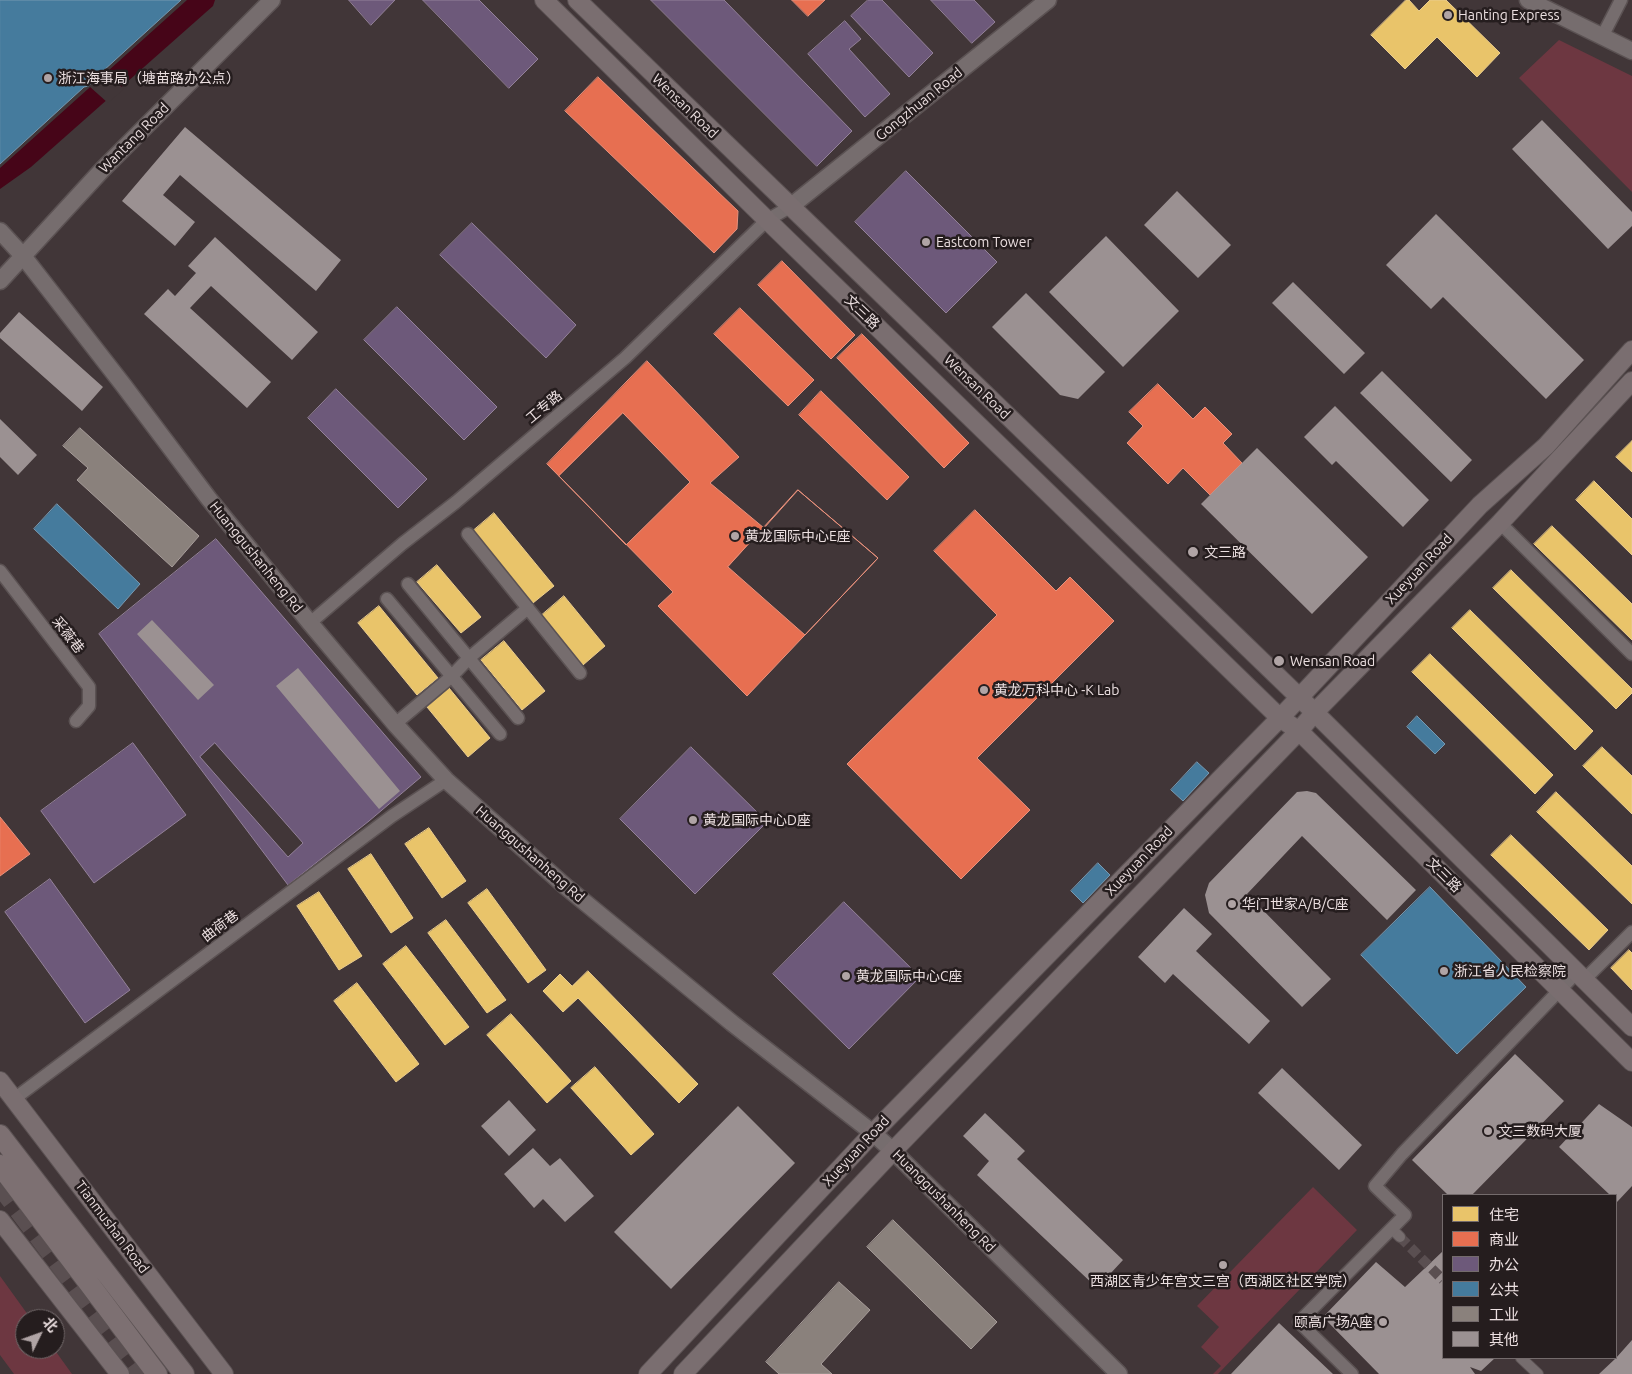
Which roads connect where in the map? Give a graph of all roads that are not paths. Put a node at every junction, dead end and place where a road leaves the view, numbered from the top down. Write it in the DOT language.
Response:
graph roads {
  1 [pos="272,0"];
  2 [pos="544,0"];
  3 [pos="577,0"];
  4 [pos="1528,0"];
  5 [pos="1621,0"];
  6 [pos="1042,2"];
  7 [pos="1603,35"];
  8 [pos="1632,51"];
  9 [pos="790,207"];
  10 [pos="767,220"];
  11 [pos="0,231"];
  12 [pos="23,256"];
  13 [pos="0,281"];
  14 [pos="1632,350"];
  15 [pos="1632,381"];
  16 [pos="1500,523"];
  17 [pos="468,534"];
  18 [pos="0,571"];
  19 [pos="408,584"];
  20 [pos="387,599"];
  21 [pos="528,608"];
  22 [pos="310,623"];
  23 [pos="1632,654"];
  24 [pos="470,658"];
  25 [pos="580,673"];
  26 [pos="451,677"];
  27 [pos="1299,696"];
  28 [pos="1314,713"];
  29 [pos="518,718"];
  30 [pos="1280,718"];
  31 [pos="76,721"];
  32 [pos="395,724"];
  33 [pos="1299,731"];
  34 [pos="500,734"];
  35 [pos="446,780"];
  36 [pos="1632,932"];
  37 [pos="1580,976"];
  38 [pos="1560,990"];
  39 [pos="1632,1027"];
  40 [pos="1632,1062"];
  41 [pos="0,1081"];
  42 [pos="14,1099"];
  43 [pos="873,1133"];
  44 [pos="0,1135"];
  45 [pos="893,1151"];
  46 [pos="0,1165"];
  47 [pos="0,1220"];
  48 [pos="1522,1359"];
  49 [pos="120,1374"];
  50 [pos="157,1374"];
  51 [pos="184,1374"];
  52 [pos="224,1374"];
  53 [pos="648,1374"];
  54 [pos="683,1374"];
  55 [pos="1119,1374"];
  56 [pos="1352,1374"];
  57 [pos="1538,1374"];
  1 -- 12 [label="street, Wantang Road"];
  2 -- 10 [label="main road, 文三路"];
  3 -- 9 [label="main road, Wensan Road"];
  4 -- 7 [label="street"];
  5 -- 7 [label="street"];
  6 -- 9 [label="street, Gongzhuan Road"];
  7 -- 8 [label="street"];
  9 -- 10 [label="street, 工专路"];
  9 -- 27 [label="main road, Wensan Road"];
  10 -- 22 [label="street, 工专路"];
  10 -- 30 [label="main road, 文三路"];
  11 -- 12 [label="street, Huanggushanheng Rd"];
  12 -- 13 [label="street, Wantang Road"];
  12 -- 22 [label="street, Huanggushanheng Rd"];
  14 -- 27 [label="main road, Xueyuan Road"];
  15 -- 16 [label="main road, Xueyuan Road"];
  16 -- 23 [label="street"];
  16 -- 28 [label="main road, Xueyuan Road"];
  17 -- 21 [label="street"];
  18 -- 31 [label="street, 采薇巷"];
  19 -- 24 [label="street"];
  20 -- 26 [label="street"];
  21 -- 24 [label="street"];
  21 -- 25 [label="street"];
  22 -- 32 [label="street, Huanggushanheng Rd"];
  24 -- 26 [label="street"];
  24 -- 29 [label="street"];
  26 -- 32 [label="street"];
  26 -- 34 [label="street"];
  27 -- 28 [label="main road, Wensan Road"];
  27 -- 30 [label="main road, Xueyuan Road"];
  28 -- 33 [label="main road, Xueyuan Road"];
  28 -- 37 [label="main road, Wensan Road"];
  30 -- 33 [label="main road, 文三路"];
  30 -- 43 [label="main road, Xueyuan Road"];
  32 -- 35 [label="street, Huanggushanheng Rd"];
  33 -- 38 [label="main road, 文三路"];
  33 -- 45 [label="main road, Xueyuan Road"];
  35 -- 42 [label="street, 曲荷巷"];
  35 -- 43 [label="street, Huanggushanheng Rd"];
  36 -- 37 [label="street"];
  37 -- 38 [label="street"];
  37 -- 39 [label="main road, Wensan Road"];
  38 -- 40 [label="main road, 文三路"];
  38 -- 56 [label="street"];
  41 -- 42 [label="main road, Tianmushan Road"];
  42 -- 52 [label="main road, Tianmushan Road"];
  43 -- 45 [label="street, Huanggushanheng Rd"];
  43 -- 53 [label="main road, Xueyuan Road"];
  44 -- 51 [label="main road"];
  45 -- 54 [label="main road, Xueyuan Road"];
  45 -- 55 [label="street, Huanggushanheng Rd"];
  46 -- 50 [label="main road"];
  47 -- 49 [label="main road"];
  48 -- 57 [label="street"];
}
